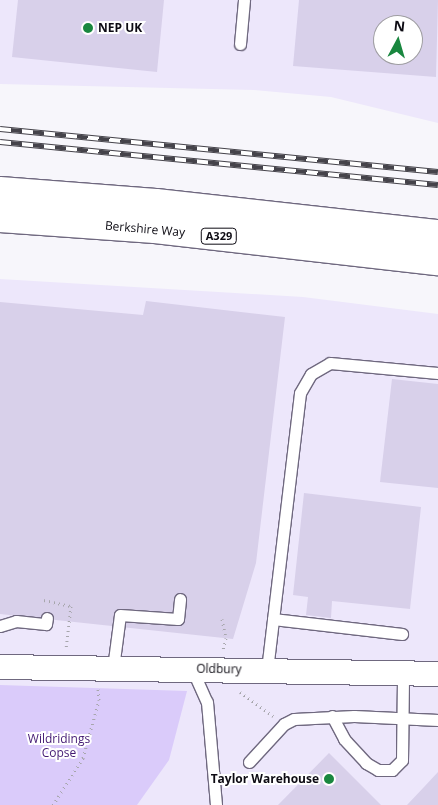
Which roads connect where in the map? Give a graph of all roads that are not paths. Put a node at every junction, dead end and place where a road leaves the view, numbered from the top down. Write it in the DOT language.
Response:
graph roads {
  1 [pos="244,0"];
  2 [pos="240,44"];
  3 [pos="0,191"];
  4 [pos="0,218"];
  5 [pos="438,234"];
  6 [pos="438,261"];
  7 [pos="438,373"];
  8 [pos="180,599"];
  9 [pos="47,618"];
  10 [pos="273,619"];
  11 [pos="0,626"];
  12 [pos="402,634"];
  13 [pos="0,667"];
  14 [pos="113,668"];
  15 [pos="192,669"];
  16 [pos="267,670"];
  17 [pos="403,672"];
  18 [pos="438,674"];
  19 [pos="332,716"];
  20 [pos="403,718"];
  21 [pos="438,720"];
  22 [pos="249,762"];
  23 [pos="216,805"];
  1 -- 2 [label="lane"];
  3 -- 5 [label="highway, A329"];
  4 -- 6 [label="highway, Berkshire Way / A329"];
  7 -- 10 [label="lane"];
  8 -- 14 [label="lane"];
  9 -- 11 [label="lane"];
  10 -- 12 [label="lane"];
  10 -- 16 [label="lane"];
  13 -- 14 [label="street, Oldbury"];
  14 -- 15 [label="street, Oldbury"];
  15 -- 16 [label="street, Oldbury"];
  15 -- 23 [label="lane"];
  16 -- 17 [label="street, Oldbury"];
  17 -- 18 [label="street, Oldbury"];
  17 -- 20 [label="lane"];
  19 -- 20 [label="lane"];
  19 -- 20 [label="lane"];
  19 -- 22 [label="lane"];
  20 -- 21 [label="lane"];
}
